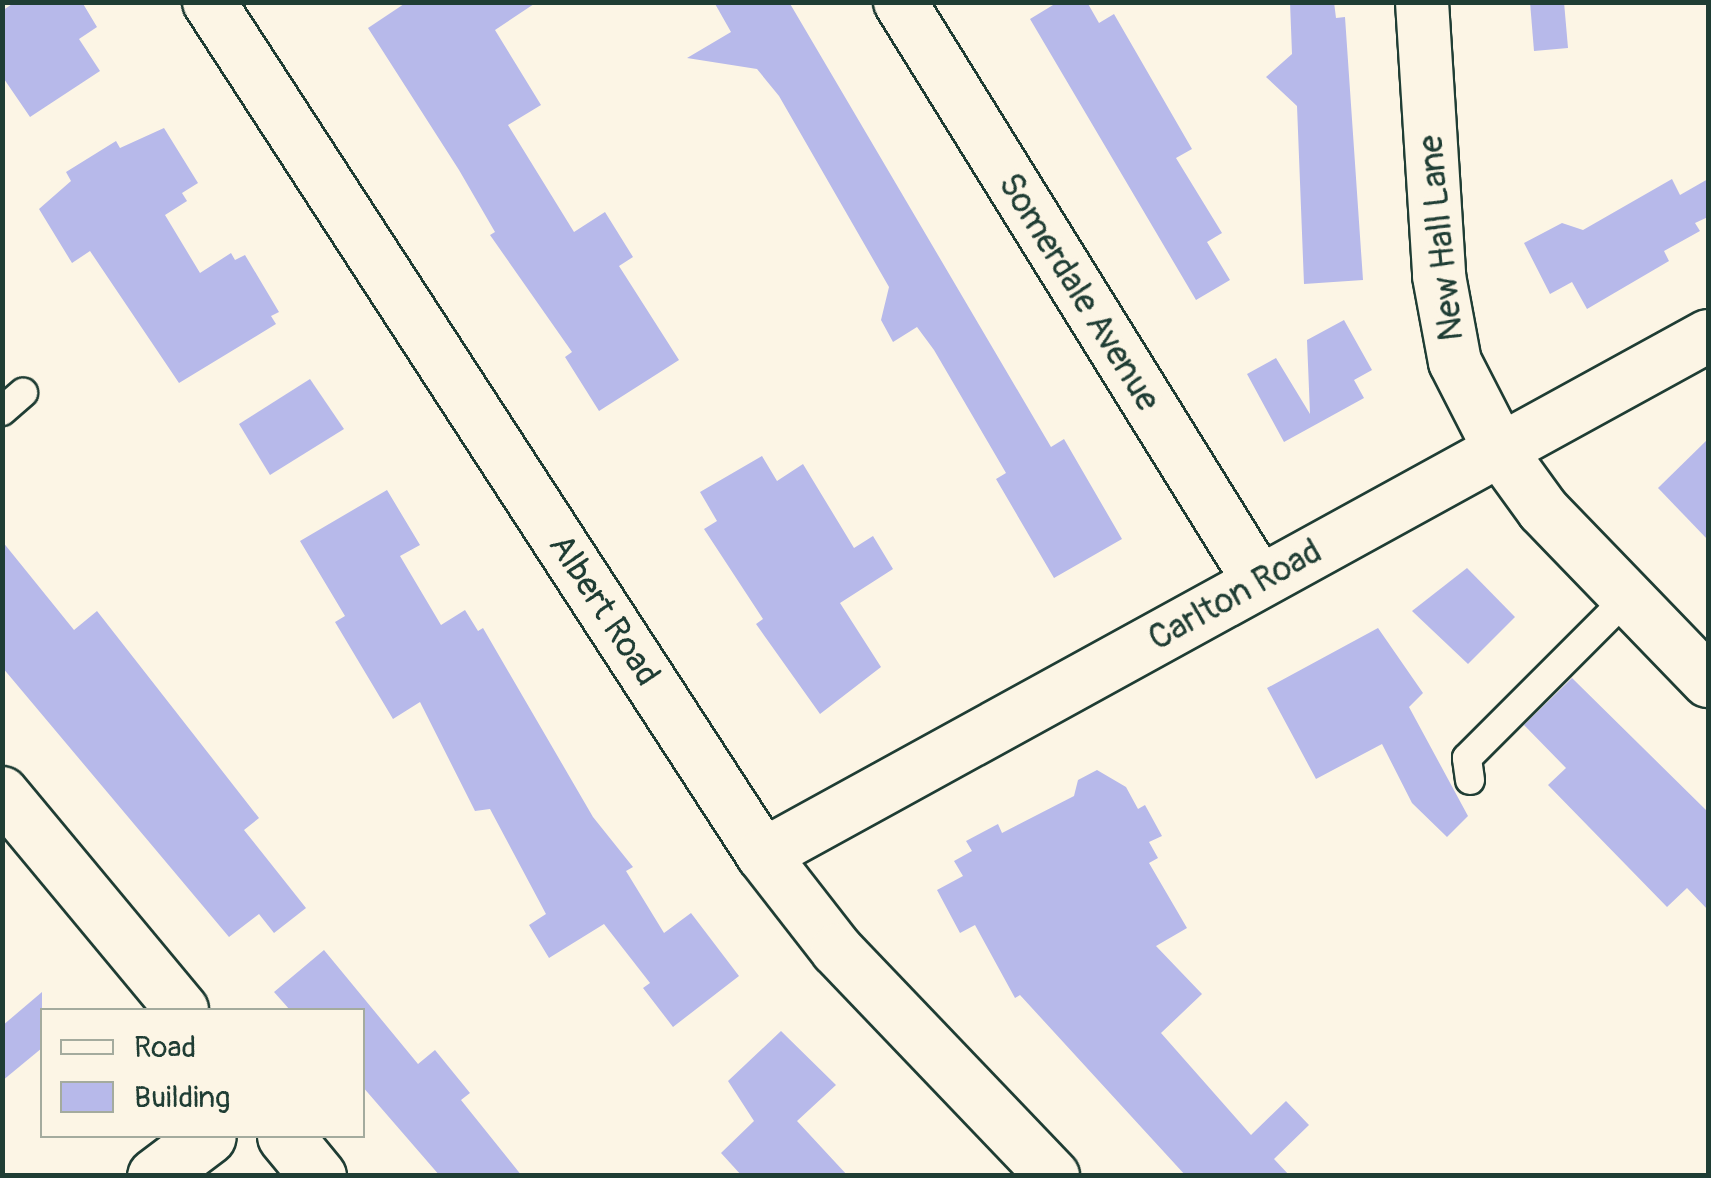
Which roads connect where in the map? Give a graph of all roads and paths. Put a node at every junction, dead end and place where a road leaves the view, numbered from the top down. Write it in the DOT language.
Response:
graph roads {
  1 [pos="209,2"];
  2 [pos="900,2"];
  3 [pos="1422,2"];
  4 [pos="1708,336"];
  5 [pos="1501,452"];
  6 [pos="1259,581"];
  7 [pos="1627,598"];
  8 [pos="1708,681"];
  9 [pos="1470,780"];
  10 [pos="6,804"];
  11 [pos="763,855"];
  12 [pos="180,1008"];
  13 [pos="205,1138"];
  14 [pos="286,1138"];
  15 [pos="155,1176"];
  16 [pos="318,1176"];
  17 [pos="1053,1176"];
  1 -- 11 [label="street, Albert Road"];
  2 -- 6 [label="street, Somerdale Avenue"];
  3 -- 5 [label="street, New Hall Lane"];
  4 -- 5 [label="street, Carlton Road"];
  5 -- 6 [label="street, Carlton Road"];
  5 -- 7 [label="street, New Hall Lane"];
  6 -- 11 [label="street, Carlton Road"];
  7 -- 8 [label="street, New Hall Lane"];
  7 -- 9 [label="lane"];
  10 -- 12 [label="street"];
  11 -- 17 [label="street, Albert Road"];
  13 -- 15 [label="street"];
  14 -- 16 [label="street"];
}
